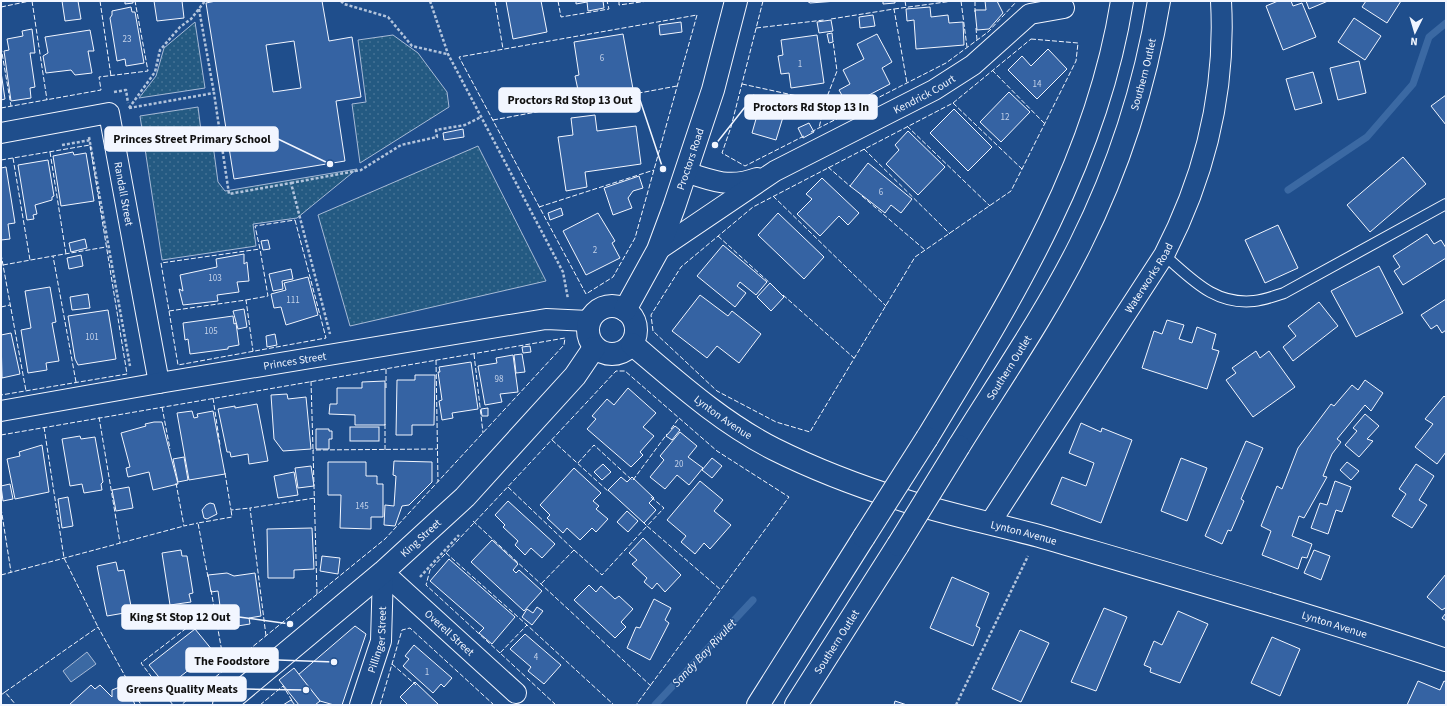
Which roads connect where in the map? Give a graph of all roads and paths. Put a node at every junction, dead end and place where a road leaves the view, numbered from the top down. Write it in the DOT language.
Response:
graph roads {
  1 [pos="205,1"];
  2 [pos="342,1"];
  3 [pos="430,1"];
  4 [pos="736,1"];
  5 [pos="1122,1"];
  6 [pos="1159,1"];
  7 [pos="1221,1"];
  8 [pos="1064,8"];
  9 [pos="199,9"];
  10 [pos="448,54"];
  11 [pos="214,93"];
  12 [pos="86,117"];
  13 [pos="481,117"];
  14 [pos="1,133"];
  15 [pos="775,171"];
  16 [pos="686,172"];
  17 [pos="291,183"];
  18 [pos="1446,204"];
  19 [pos="658,250"];
  20 [pos="1164,255"];
  21 [pos="568,299"];
  22 [pos="625,310"];
  23 [pos="589,321"];
  24 [pos="332,342"];
  25 [pos="632,344"];
  26 [pos="594,348"];
  27 [pos="131,374"];
  28 [pos="159,383"];
  29 [pos="1,411"];
  30 [pos="990,523"];
  31 [pos="1037,536"];
  32 [pos="384,572"];
  33 [pos="1446,660"];
  34 [pos="516,693"];
  35 [pos="224,705"];
  36 [pos="360,705"];
  37 [pos="758,705"];
  38 [pos="796,705"];
  39 [pos="956,705"];
  1 -- 9 [label="path"];
  2 -- 10 [label="path"];
  3 -- 10 [label="path"];
  4 -- 16 [label="main road, Proctors Road"];
  5 -- 37 [label="main road, bridge"];
  6 -- 38 [label="main road, Southern Outlet, bridge"];
  7 -- 20 [label="street, Waterworks Road"];
  8 -- 15 [label="street, Kendrick Court"];
  9 -- 11 [label="path"];
  9 -- 11 [label="path"];
  10 -- 13 [label="path"];
  11 -- 17 [label="path"];
  12 -- 14 [label="street, Randall Street"];
  12 -- 27 [label="path"];
  12 -- 28 [label="street, Randall Street"];
  13 -- 17 [label="path"];
  13 -- 21 [label="path"];
  15 -- 16 [label="street, Kendrick Court"];
  15 -- 19 [label="street, Kendrick Court"];
  16 -- 19 [label="main road, Proctors Road"];
  17 -- 24 [label="path"];
  18 -- 20 [label="lane"];
  19 -- 22 [label="main road, Proctors Road"];
  20 -- 30 [label="street, Waterworks Road"];
  22 -- 23 [label="main road"];
  22 -- 25 [label="main road"];
  23 -- 26 [label="main road"];
  23 -- 28 [label="street, Princes Street"];
  25 -- 26 [label="main road"];
  25 -- 30 [label="main road, Lynton Avenue"];
  26 -- 32 [label="main road, King Street"];
  28 -- 29 [label="street, Princes Street"];
  30 -- 31 [label="main road, Lynton Avenue"];
  31 -- 33 [label="main road, Lynton Avenue"];
  31 -- 39 [label="path"];
  32 -- 34 [label="street, Overell Street"];
  32 -- 35 [label="main road, King Street"];
  32 -- 36 [label="street, Pillinger Street"];
}
